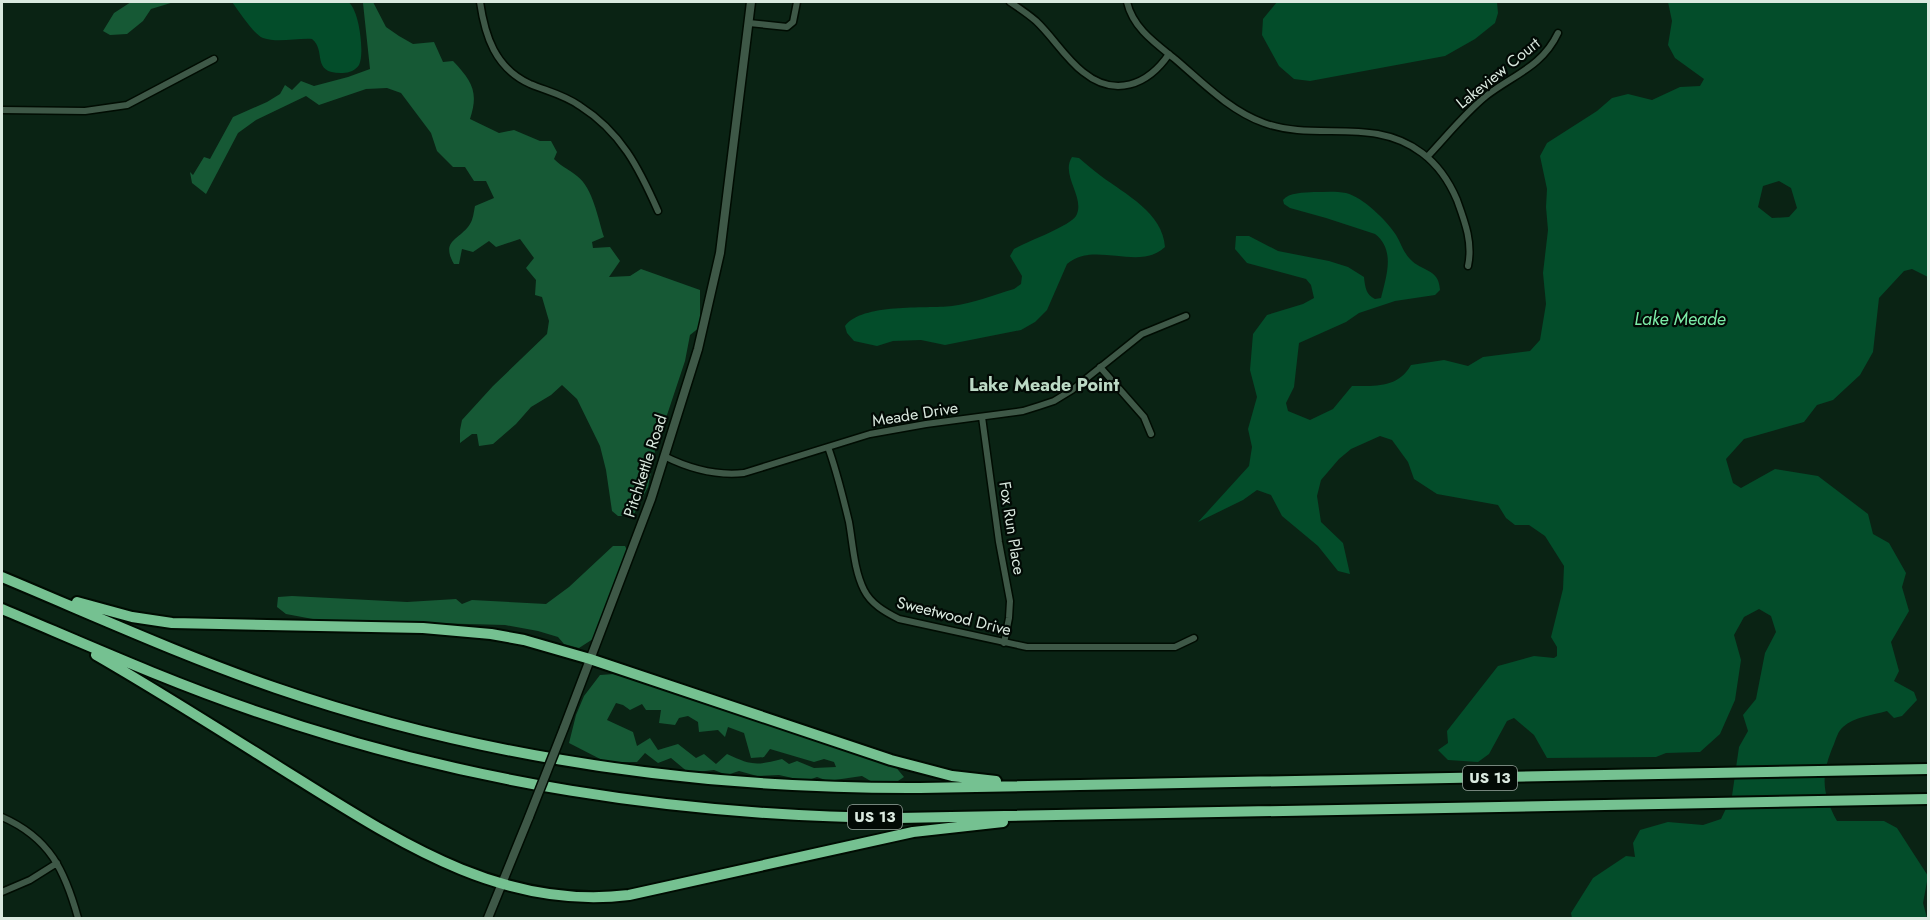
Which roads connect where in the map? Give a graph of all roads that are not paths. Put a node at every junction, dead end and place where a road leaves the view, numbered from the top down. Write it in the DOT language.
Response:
graph roads {
  1 [pos="480,2"];
  2 [pos="751,2"];
  3 [pos="797,2"];
  4 [pos="1010,2"];
  5 [pos="1127,2"];
  6 [pos="749,23"];
  7 [pos="1558,33"];
  8 [pos="1169,54"];
  9 [pos="214,59"];
  10 [pos="2,110"];
  11 [pos="1427,157"];
  12 [pos="658,211"];
  13 [pos="1468,266"];
  14 [pos="1186,316"];
  15 [pos="1100,367"];
  16 [pos="982,417"];
  17 [pos="1151,434"];
  18 [pos="828,447"];
  19 [pos="664,456"];
  20 [pos="5,579"];
  21 [pos="2,609"];
  22 [pos="59,633"];
  23 [pos="1194,638"];
  24 [pos="1004,643"];
  25 [pos="590,658"];
  26 [pos="1929,769"];
  27 [pos="1062,786"];
  28 [pos="1929,799"];
  29 [pos="1069,815"];
  30 [pos="2,817"];
  31 [pos="57,863"];
  32 [pos="501,885"];
  33 [pos="2,892"];
  34 [pos="78,918"];
  35 [pos="488,918"];
  1 -- 12 [label="street"];
  2 -- 6 [label="main road, Pitchkettle Road"];
  3 -- 6 [label="street"];
  4 -- 8 [label="street"];
  5 -- 8 [label="street"];
  6 -- 19 [label="main road, Pitchkettle Road"];
  7 -- 11 [label="street, Lakeview Court"];
  8 -- 11 [label="street"];
  9 -- 10 [label="street"];
  11 -- 13 [label="street"];
  14 -- 15 [label="street, Meade Drive"];
  15 -- 16 [label="street, Meade Drive"];
  15 -- 17 [label="street"];
  16 -- 18 [label="street, Meade Drive"];
  16 -- 24 [label="street, Fox Run Place"];
  18 -- 19 [label="street, Meade Drive"];
  18 -- 24 [label="street, Sweetwood Drive"];
  19 -- 25 [label="main road, Pitchkettle Road"];
  20 -- 25 [label="highway"];
  20 -- 27 [label="highway, US 13"];
  21 -- 22 [label="highway, US 13"];
  22 -- 29 [label="highway, US 13"];
  22 -- 32 [label="highway"];
  23 -- 24 [label="street, Sweetwood Drive"];
  25 -- 27 [label="highway"];
  25 -- 32 [label="main road, Pitchkettle Road, bridge"];
  26 -- 27 [label="highway, US 13"];
  28 -- 29 [label="highway, US 13"];
  29 -- 32 [label="highway"];
  30 -- 31 [label="street"];
  31 -- 33 [label="street"];
  31 -- 34 [label="street"];
  32 -- 35 [label="main road, Pitchkettle Road"];
}
